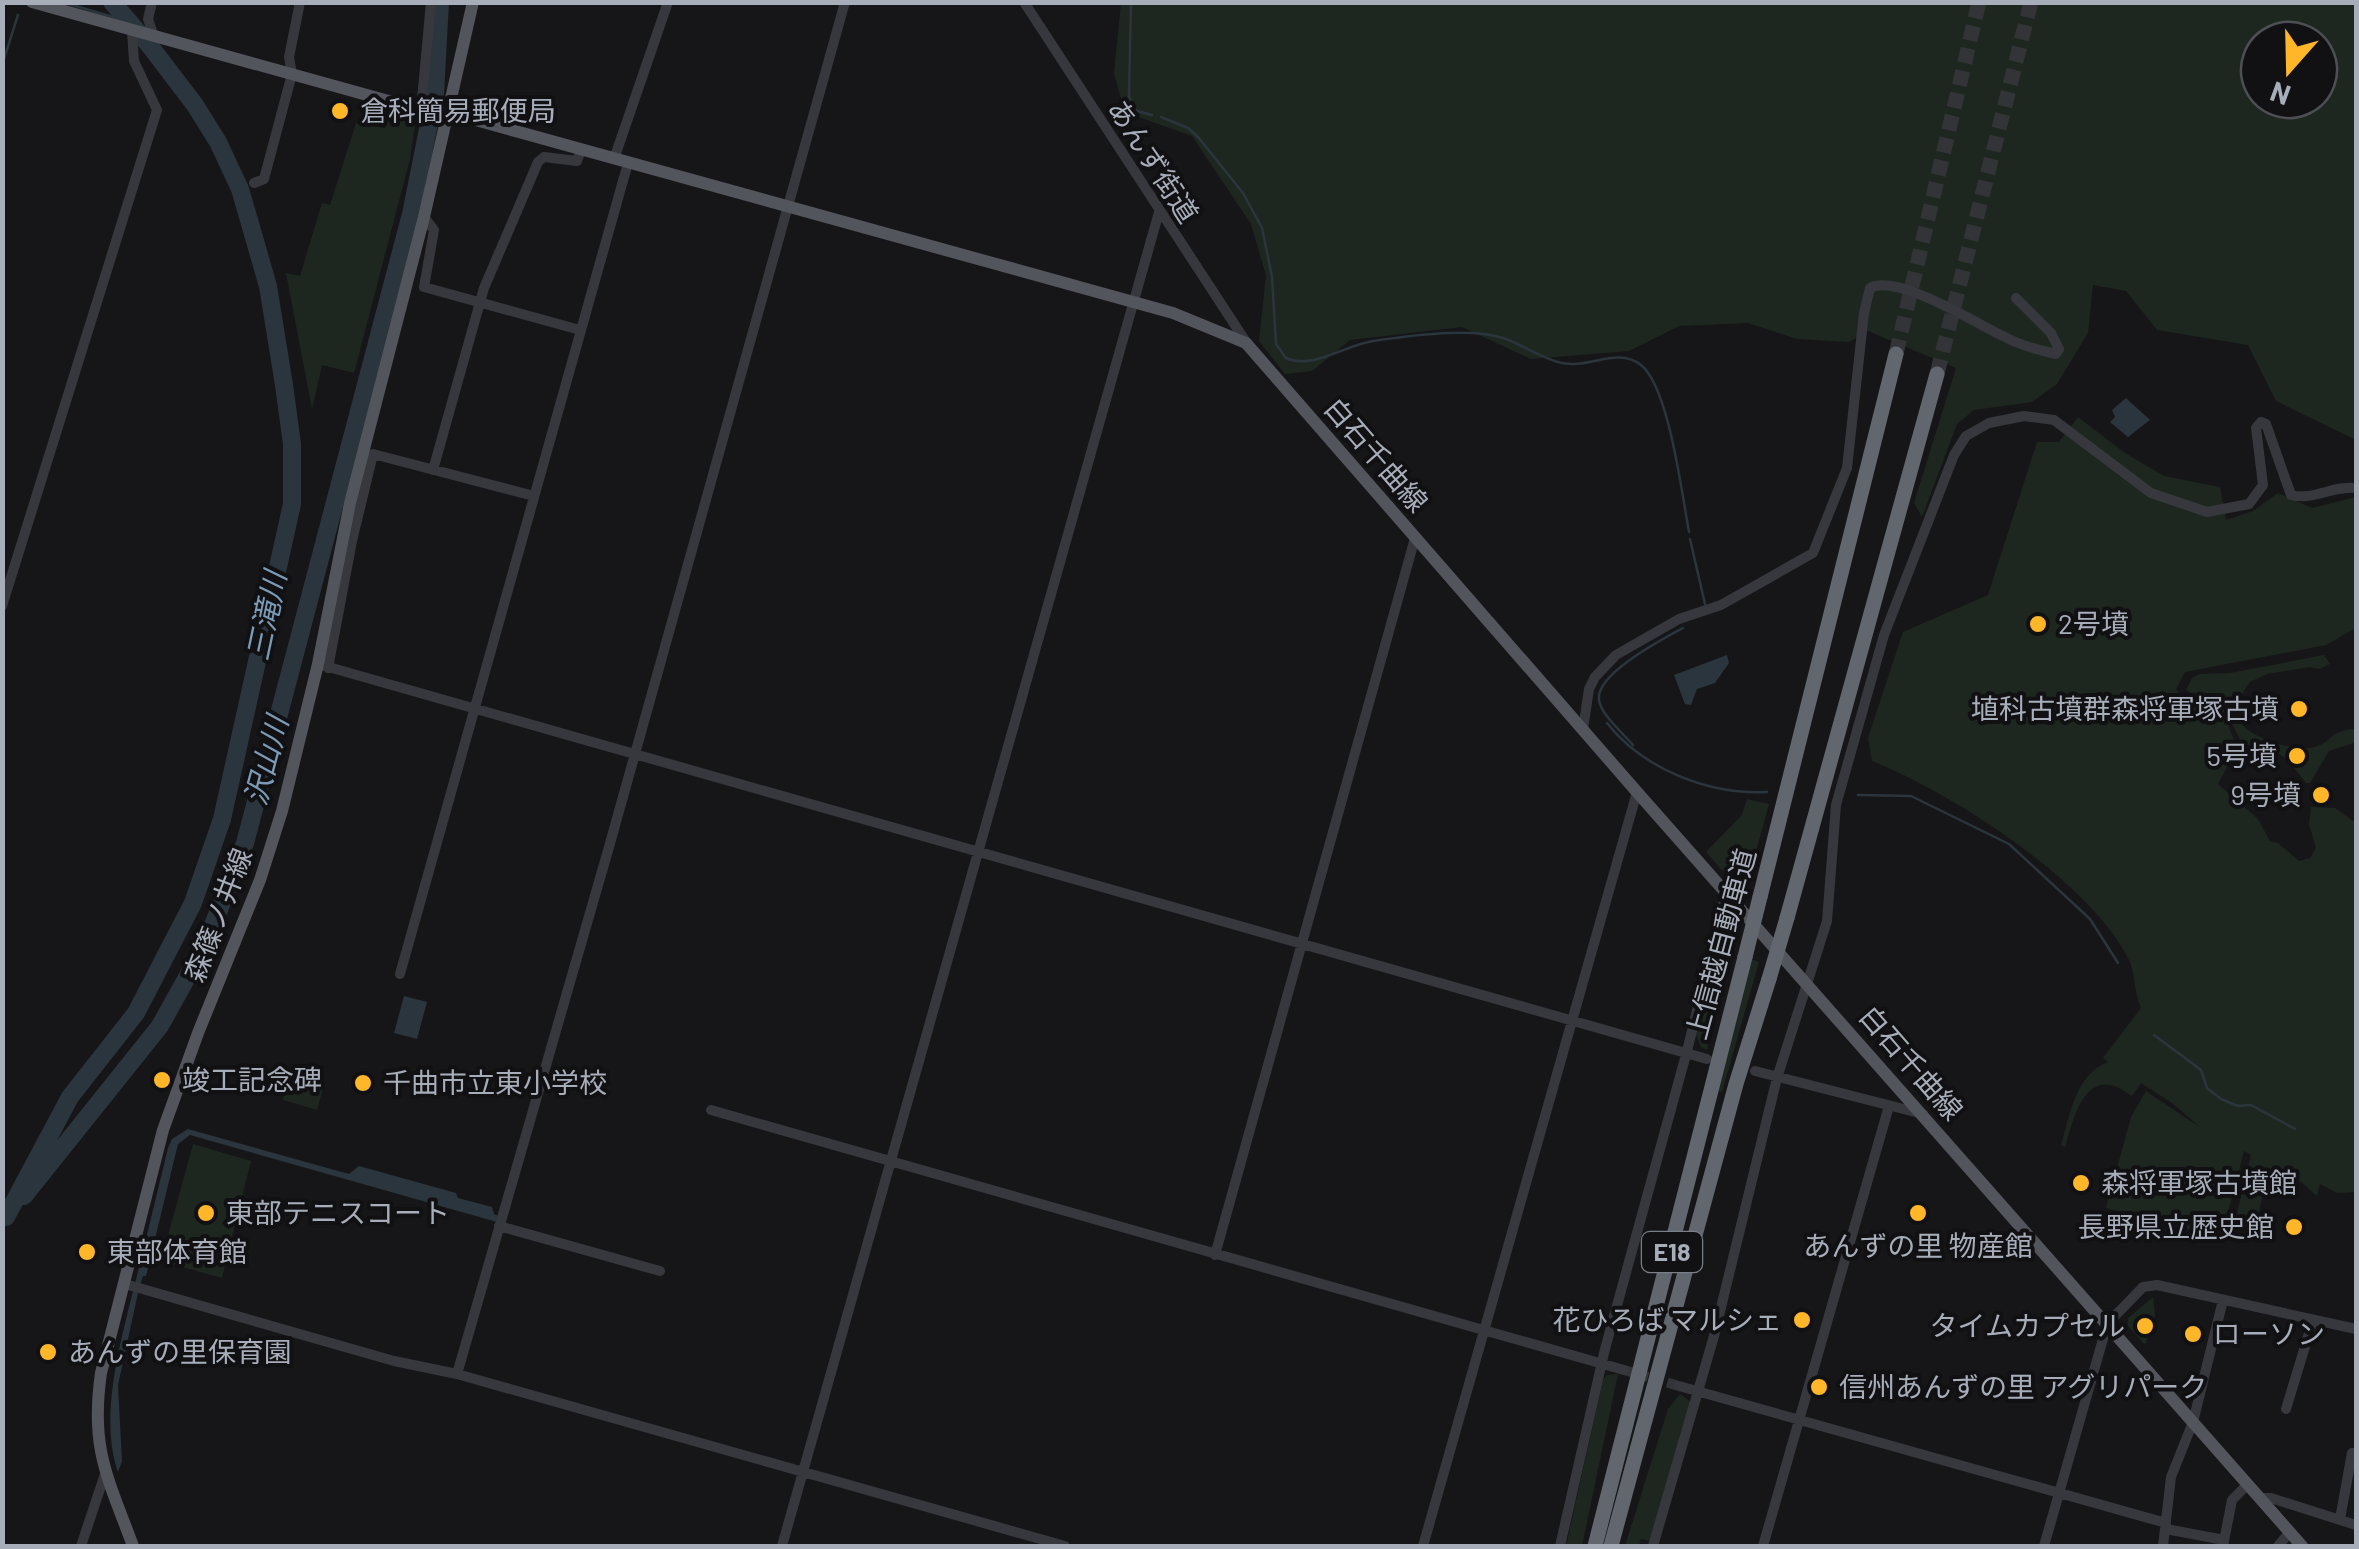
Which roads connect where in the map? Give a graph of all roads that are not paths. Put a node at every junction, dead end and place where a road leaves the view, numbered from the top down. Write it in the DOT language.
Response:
graph roads {
  1 [pos="32,2"];
  2 [pos="152,2"];
  3 [pos="300,2"];
  4 [pos="431,2"];
  5 [pos="473,2"];
  6 [pos="668,2"];
  7 [pos="845,2"];
  8 [pos="1024,2"];
  9 [pos="134,32"];
  10 [pos="154,37"];
  11 [pos="292,74"];
  12 [pos="422,110"];
  13 [pos="444,115"];
  14 [pos="582,150"];
  15 [pos="621,161"];
  16 [pos="254,183"];
  17 [pos="789,206"];
  18 [pos="1160,212"];
  19 [pos="424,217"];
  20 [pos="2016,298"];
  21 [pos="482,303"];
  22 [pos="1133,303"];
  23 [pos="580,330"];
  24 [pos="1246,343"];
  25 [pos="1896,354"];
  26 [pos="1937,374"];
  27 [pos="433,470"];
  28 [pos="2356,488"];
  29 [pos="534,496"];
  30 [pos="1415,538"];
  31 [pos="2,606"];
  32 [pos="323,666"];
  33 [pos="474,709"];
  34 [pos="1583,729"];
  35 [pos="634,754"];
  36 [pos="1636,792"];
  37 [pos="978,852"];
  38 [pos="1726,893"];
  39 [pos="1302,943"];
  40 [pos="400,974"];
  41 [pos="1807,983"];
  42 [pos="1572,1019"];
  43 [pos="1687,1051"];
  44 [pos="1708,1058"];
  45 [pos="1755,1071"];
  46 [pos="1777,1078"];
  47 [pos="1889,1106"];
  48 [pos="711,1110"];
  49 [pos="1922,1114"];
  50 [pos="890,1161"];
  51 [pos="499,1226"];
  52 [pos="1215,1255"];
  53 [pos="660,1271"];
  54 [pos="124,1284"];
  55 [pos="2224,1300"];
  56 [pos="2313,1320"];
  57 [pos="2108,1323"];
  58 [pos="2356,1329"];
  59 [pos="1484,1332"];
  60 [pos="1604,1364"];
  61 [pos="1624,1370"];
  62 [pos="456,1374"];
  63 [pos="1679,1386"];
  64 [pos="1699,1391"];
  65 [pos="2286,1409"];
  66 [pos="1800,1418"];
  67 [pos="2193,1422"];
  68 [pos="2352,1453"];
  69 [pos="803,1472"];
  70 [pos="104,1474"];
  71 [pos="2248,1484"];
  72 [pos="2059,1492"];
  73 [pos="2260,1498"];
  74 [pos="2340,1520"];
  75 [pos="2356,1525"];
  76 [pos="2166,1526"];
  77 [pos="2290,1532"];
  78 [pos="2224,1543"];
  79 [pos="81,1546"];
  80 [pos="132,1546"];
  81 [pos="782,1546"];
  82 [pos="1065,1546"];
  83 [pos="1423,1546"];
  84 [pos="1560,1546"];
  85 [pos="1595,1546"];
  86 [pos="1611,1546"];
  87 [pos="1653,1546"];
  88 [pos="1763,1546"];
  89 [pos="2044,1546"];
  90 [pos="2163,1546"];
  91 [pos="2278,1546"];
  92 [pos="2302,1546"];
  1 -- 9 [label="main road, 白石千曲線"];
  2 -- 10 [label="street"];
  3 -- 11 [label="street"];
  4 -- 12 [label="street"];
  5 -- 13 [label="main road, 森篠ノ井線"];
  6 -- 15 [label="street"];
  7 -- 17 [label="street"];
  8 -- 18 [label="street, あんず街道"];
  9 -- 10 [label="main road, 白石千曲線"];
  9 -- 31 [label="street"];
  10 -- 11 [label="main road, 白石千曲線"];
  11 -- 12 [label="main road, 白石千曲線"];
  11 -- 16 [label="street"];
  12 -- 13 [label="main road, 白石千曲線"];
  13 -- 14 [label="main road, 白石千曲線"];
  13 -- 19 [label="main road, 森篠ノ井線"];
  14 -- 15 [label="main road, 白石千曲線"];
  14 -- 21 [label="street"];
  15 -- 17 [label="main road, 白石千曲線"];
  15 -- 23 [label="street"];
  17 -- 22 [label="main road, 白石千曲線"];
  17 -- 35 [label="street"];
  18 -- 22 [label="street"];
  18 -- 24 [label="street, あんず街道"];
  19 -- 21 [label="street"];
  19 -- 32 [label="main road, 森篠ノ井線"];
  20 -- 34 [label="street"];
  21 -- 23 [label="street"];
  21 -- 27 [label="street"];
  22 -- 24 [label="main road, 白石千曲線"];
  22 -- 37 [label="street"];
  23 -- 29 [label="street"];
  24 -- 30 [label="main road, 白石千曲線"];
  25 -- 85 [label="highway, 上信越自動車道 / E18, bridge"];
  26 -- 86 [label="highway, 上信越自動車道 / E18, bridge"];
  27 -- 29 [label="street"];
  27 -- 32 [label="street"];
  28 -- 41 [label="street"];
  29 -- 33 [label="street"];
  30 -- 34 [label="main road, 白石千曲線"];
  30 -- 39 [label="street"];
  32 -- 33 [label="street"];
  32 -- 54 [label="main road, 森篠ノ井線"];
  33 -- 35 [label="street"];
  33 -- 40 [label="street"];
  34 -- 36 [label="main road, 白石千曲線"];
  35 -- 37 [label="street"];
  35 -- 51 [label="street"];
  36 -- 38 [label="main road, 白石千曲線"];
  36 -- 42 [label="street"];
  37 -- 39 [label="street"];
  37 -- 50 [label="street"];
  38 -- 41 [label="main road, 白石千曲線"];
  38 -- 43 [label="street"];
  39 -- 42 [label="street"];
  39 -- 52 [label="street"];
  41 -- 46 [label="street"];
  41 -- 49 [label="main road, 白石千曲線"];
  42 -- 43 [label="street"];
  42 -- 59 [label="street"];
  43 -- 44 [label="street"];
  43 -- 60 [label="street"];
  45 -- 46 [label="street"];
  46 -- 47 [label="street"];
  46 -- 64 [label="street"];
  47 -- 49 [label="street"];
  47 -- 66 [label="street"];
  48 -- 50 [label="street"];
  49 -- 57 [label="main road, 白石千曲線"];
  50 -- 52 [label="street"];
  50 -- 69 [label="street"];
  51 -- 53 [label="street"];
  51 -- 62 [label="street"];
  52 -- 59 [label="street"];
  54 -- 62 [label="street"];
  54 -- 70 [label="main road, 森篠ノ井線"];
  55 -- 56 [label="street"];
  55 -- 57 [label="street"];
  55 -- 67 [label="street"];
  56 -- 58 [label="street"];
  56 -- 65 [label="street"];
  57 -- 67 [label="main road, 白石千曲線"];
  57 -- 72 [label="street"];
  59 -- 60 [label="street"];
  59 -- 83 [label="street"];
  60 -- 61 [label="street"];
  60 -- 84 [label="street"];
  62 -- 69 [label="street"];
  63 -- 64 [label="street"];
  64 -- 66 [label="street"];
  64 -- 87 [label="street"];
  66 -- 72 [label="street"];
  66 -- 88 [label="street"];
  67 -- 71 [label="main road, 白石千曲線"];
  67 -- 76 [label="street"];
  68 -- 74 [label="street"];
  69 -- 81 [label="street"];
  69 -- 82 [label="street"];
  70 -- 79 [label="street"];
  70 -- 80 [label="main road, 森篠ノ井線"];
  71 -- 73 [label="main road, 白石千曲線"];
  71 -- 78 [label="street"];
  72 -- 76 [label="street"];
  72 -- 89 [label="street"];
  73 -- 74 [label="street"];
  73 -- 77 [label="main road, 白石千曲線"];
  74 -- 75 [label="street"];
  76 -- 78 [label="street"];
  76 -- 90 [label="street"];
  77 -- 91 [label="street"];
  77 -- 92 [label="main road, 白石千曲線"];
}
